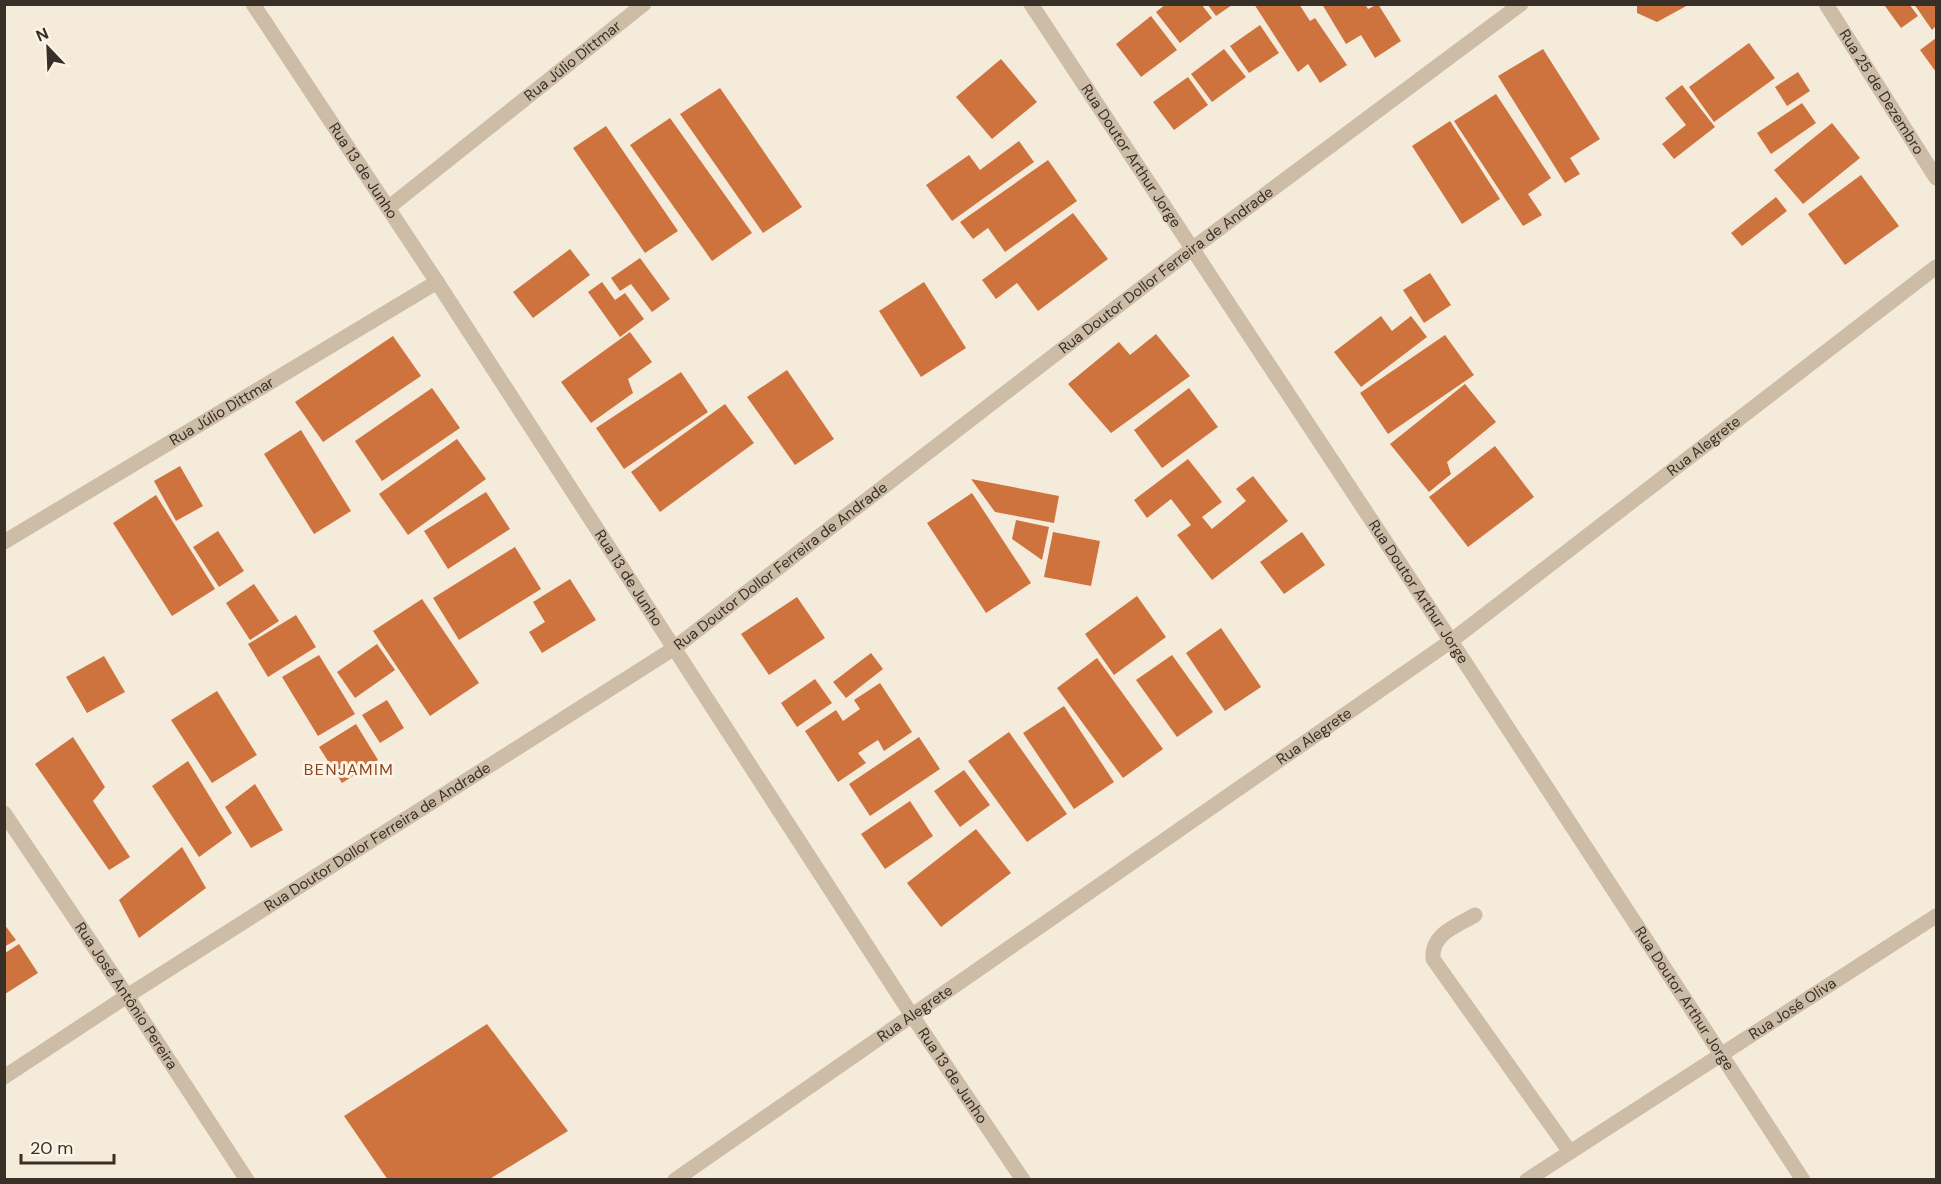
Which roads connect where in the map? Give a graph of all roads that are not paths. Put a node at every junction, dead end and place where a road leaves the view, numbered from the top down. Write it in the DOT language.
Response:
graph roads {
  1 [pos="253,4"];
  2 [pos="644,4"];
  3 [pos="1031,4"];
  4 [pos="1521,4"];
  5 [pos="1826,4"];
  6 [pos="1936,178"];
  7 [pos="388,208"];
  8 [pos="1192,249"];
  9 [pos="1936,267"];
  10 [pos="437,282"];
  11 [pos="4,542"];
  12 [pos="1451,640"];
  13 [pos="673,649"];
  14 [pos="4,813"];
  15 [pos="1475,915"];
  16 [pos="1936,916"];
  17 [pos="127,996"];
  18 [pos="910,1014"];
  19 [pos="1722,1054"];
  20 [pos="4,1077"];
  21 [pos="1570,1152"];
  22 [pos="247,1179"];
  23 [pos="675,1179"];
  24 [pos="1023,1179"];
  25 [pos="1527,1179"];
  26 [pos="1803,1179"];
  1 -- 7 [label="street, Rua 13 de Junho"];
  2 -- 7 [label="street, Rua Júlio Dittmar"];
  3 -- 8 [label="street, Rua Doutor Arthur Jorge"];
  4 -- 8 [label="street, Rua Doutor Dollor Ferreira de Andrade"];
  5 -- 6 [label="street, Rua 25 de Dezembro"];
  7 -- 10 [label="street, Rua 13 de Junho"];
  8 -- 12 [label="street, Rua Doutor Arthur Jorge"];
  8 -- 13 [label="street, Rua Doutor Dollor Ferreira de Andrade"];
  9 -- 12 [label="street, Rua Alegrete"];
  10 -- 11 [label="street, Rua Júlio Dittmar"];
  10 -- 13 [label="street, Rua 13 de Junho"];
  12 -- 18 [label="street, Rua Alegrete"];
  12 -- 19 [label="street, Rua Doutor Arthur Jorge"];
  13 -- 17 [label="street, Rua Doutor Dollor Ferreira de Andrade"];
  13 -- 18 [label="street, Rua 13 de Junho"];
  14 -- 17 [label="street, Rua José Antônio Pereira"];
  15 -- 21 [label="street"];
  16 -- 19 [label="street, Rua José Oliva"];
  17 -- 20 [label="street, Rua Doutor Dollor Ferreira de Andrade"];
  17 -- 22 [label="street, Rua José Antônio Pereira"];
  18 -- 23 [label="street, Rua Alegrete"];
  18 -- 24 [label="street, Rua 13 de Junho"];
  19 -- 21 [label="street, Rua José Oliva"];
  19 -- 26 [label="street, Rua Doutor Arthur Jorge"];
  21 -- 25 [label="street, Rua José Oliva"];
}
